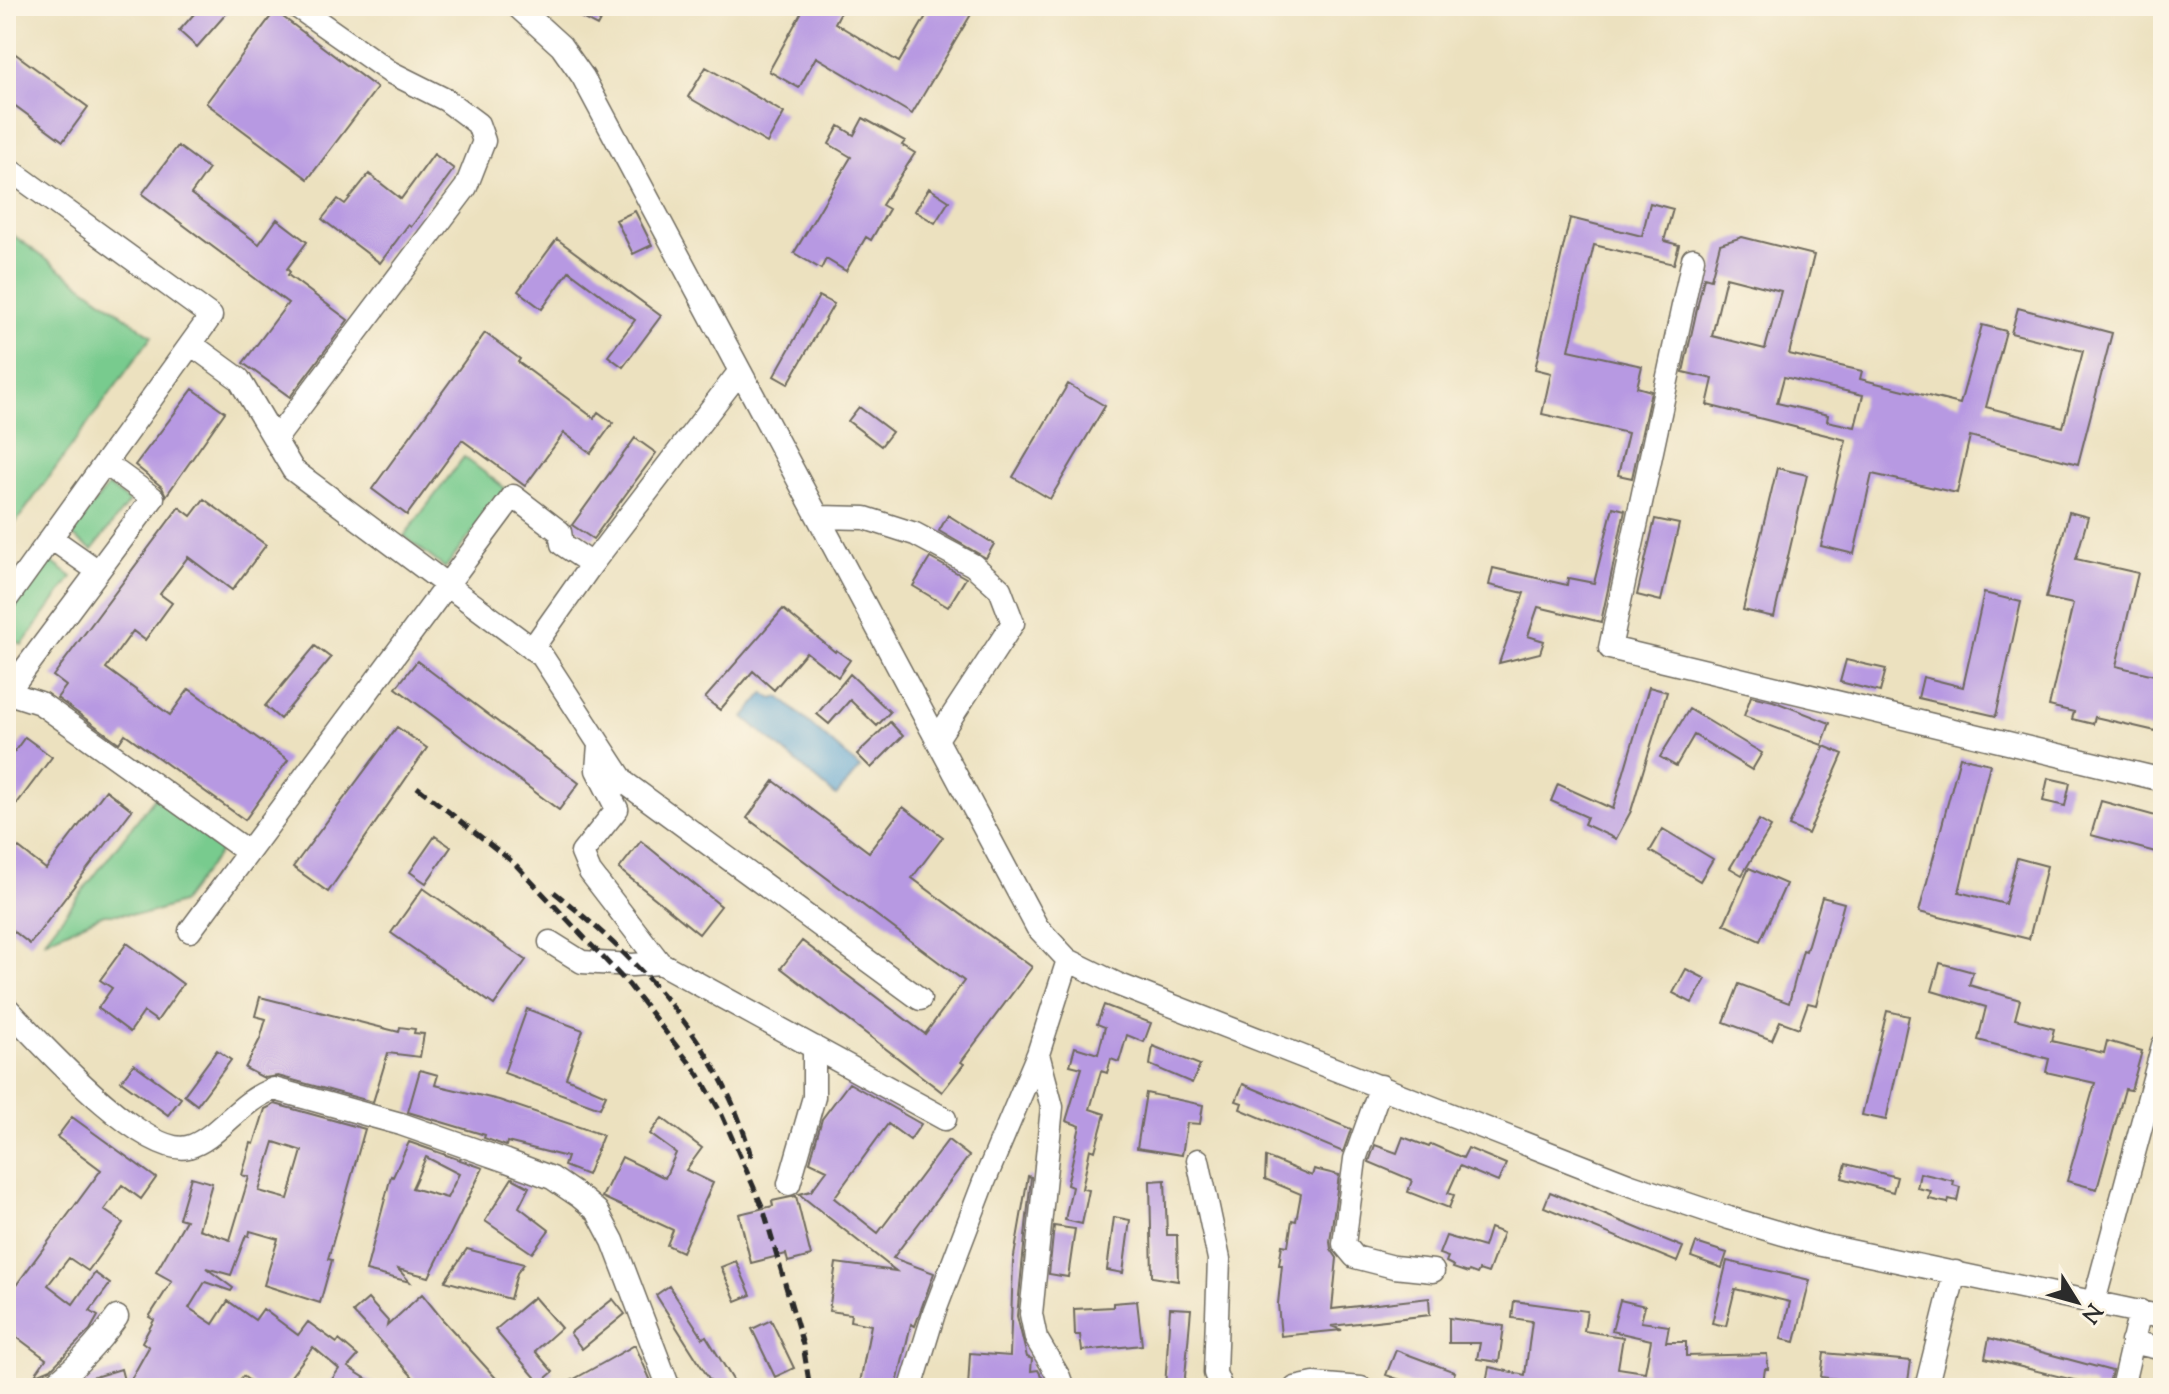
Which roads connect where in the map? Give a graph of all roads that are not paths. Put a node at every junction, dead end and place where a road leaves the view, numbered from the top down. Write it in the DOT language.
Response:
graph roads {
  1 [pos="296,6"];
  2 [pos="517,6"];
  3 [pos="6,167"];
  4 [pos="1693,259"];
  5 [pos="191,344"];
  6 [pos="740,371"];
  7 [pos="275,440"];
  8 [pos="105,463"];
  9 [pos="818,517"];
  10 [pos="51,538"];
  11 [pos="592,564"];
  12 [pos="98,571"];
  13 [pos="446,584"];
  14 [pos="6,600"];
  15 [pos="532,649"];
  16 [pos="6,693"];
  17 [pos="937,739"];
  18 [pos="599,744"];
  19 [pos="2163,780"];
  20 [pos="248,852"];
  21 [pos="190,931"];
  22 [pos="550,942"];
  23 [pos="1068,960"];
  24 [pos="660,963"];
  25 [pos="920,999"];
  26 [pos="6,1007"];
  27 [pos="2163,1045"];
  28 [pos="814,1047"];
  29 [pos="1038,1054"];
  30 [pos="1381,1086"];
  31 [pos="945,1119"];
  32 [pos="1198,1160"];
  33 [pos="789,1184"];
  34 [pos="1433,1271"];
  35 [pos="1955,1272"];
  36 [pos="2094,1302"];
  37 [pos="2140,1311"];
  38 [pos="117,1317"];
  39 [pos="2163,1317"];
  40 [pos="2132,1342"];
  41 [pos="2163,1349"];
  42 [pos="49,1388"];
  43 [pos="669,1388"];
  44 [pos="911,1388"];
  45 [pos="1063,1388"];
  46 [pos="1221,1388"];
  47 [pos="1295,1388"];
  48 [pos="1361,1388"];
  49 [pos="1926,1388"];
  50 [pos="2122,1388"];
  1 -- 7 [label="street"];
  2 -- 6 [label="street"];
  3 -- 5 [label="street"];
  4 -- 19 [label="street"];
  5 -- 7 [label="street"];
  5 -- 8 [label="street"];
  6 -- 9 [label="street"];
  6 -- 11 [label="street"];
  7 -- 13 [label="street"];
  8 -- 10 [label="street"];
  8 -- 12 [label="street"];
  9 -- 17 [label="street"];
  9 -- 17 [label="street"];
  10 -- 12 [label="street"];
  10 -- 14 [label="street"];
  11 -- 13 [label="street"];
  11 -- 15 [label="street"];
  12 -- 16 [label="street"];
  13 -- 15 [label="street"];
  13 -- 20 [label="street"];
  15 -- 18 [label="street"];
  16 -- 20 [label="street"];
  17 -- 23 [label="street"];
  18 -- 24 [label="street"];
  18 -- 25 [label="street"];
  20 -- 21 [label="street"];
  22 -- 24 [label="street"];
  23 -- 29 [label="street"];
  23 -- 30 [label="street"];
  24 -- 28 [label="street"];
  26 -- 43 [label="street"];
  27 -- 36 [label="street"];
  28 -- 31 [label="street"];
  28 -- 33 [label="street"];
  29 -- 44 [label="street"];
  29 -- 45 [label="street"];
  30 -- 34 [label="street"];
  30 -- 35 [label="street"];
  32 -- 46 [label="street"];
  35 -- 36 [label="street"];
  35 -- 49 [label="street"];
  36 -- 37 [label="street"];
  37 -- 39 [label="street"];
  37 -- 40 [label="street"];
  38 -- 42 [label="street"];
  40 -- 41 [label="street"];
  40 -- 50 [label="street"];
  47 -- 48 [label="street"];
}
